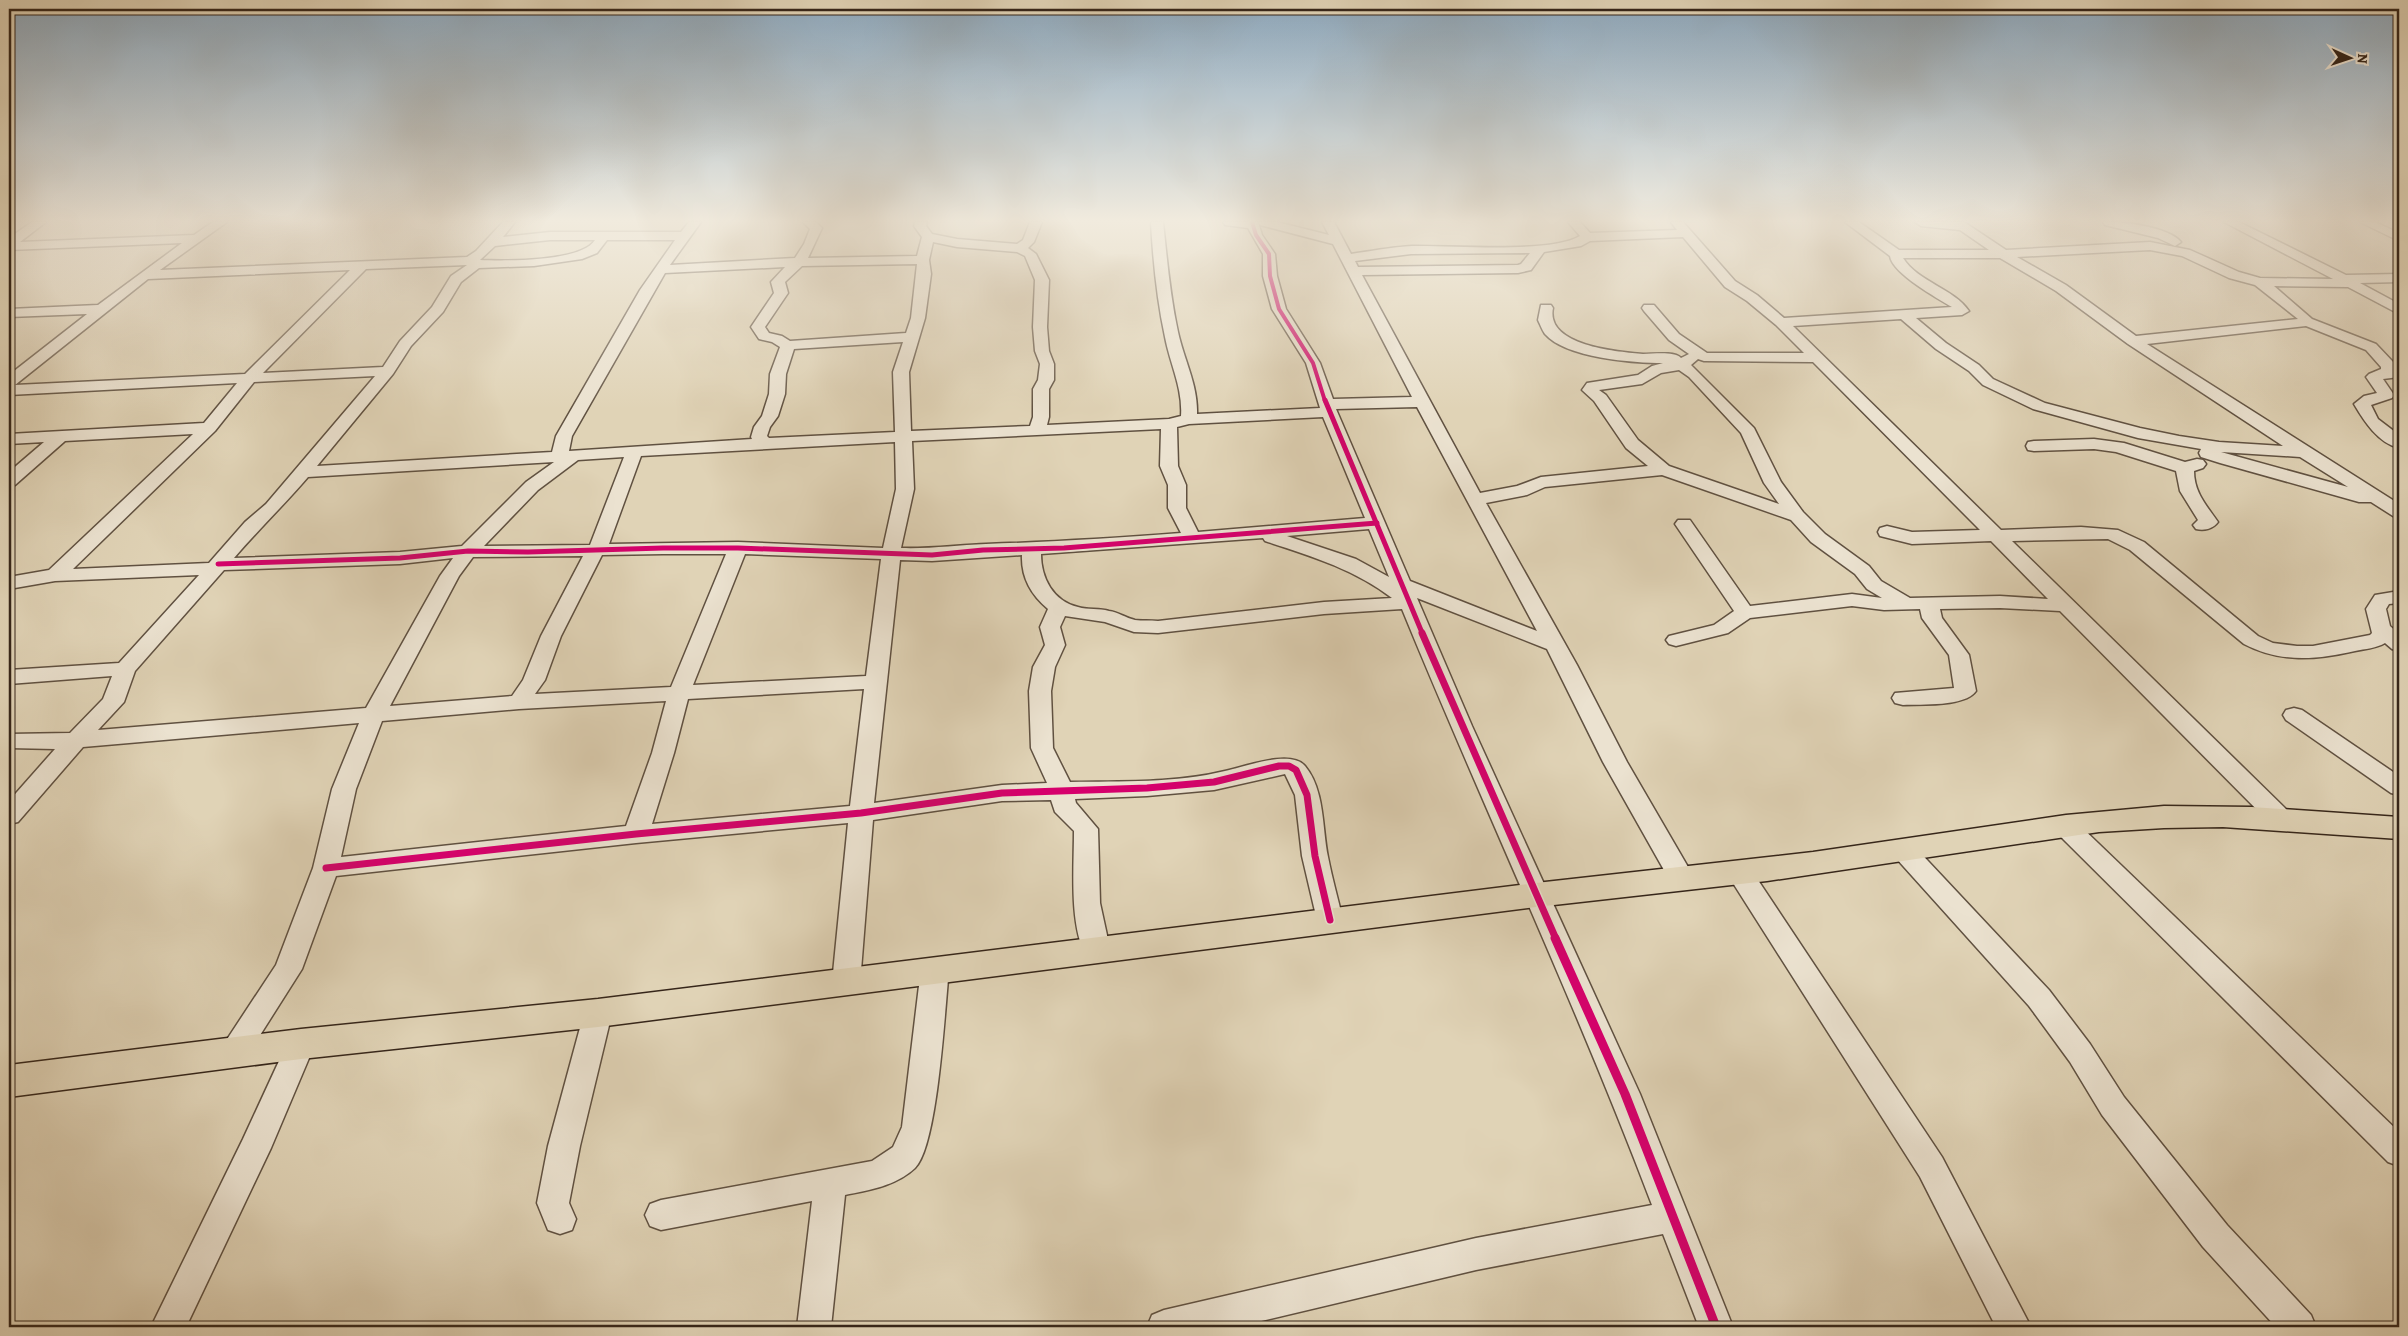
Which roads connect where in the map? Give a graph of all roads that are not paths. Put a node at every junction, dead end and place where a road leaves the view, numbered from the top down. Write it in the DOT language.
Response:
graph roads {
  1 [pos="133,284"];
  2 [pos="343,284"];
  3 [pos="453,284"];
  4 [pos="651,284"];
  5 [pos="779,284"];
  6 [pos="923,284"];
  7 [pos="1042,284"];
  8 [pos="1162,284"];
  9 [pos="1272,284"];
  10 [pos="1360,284"];
  11 [pos="1731,284"];
  12 [pos="1925,284"];
  13 [pos="2055,284"];
  14 [pos="2263,284"];
  15 [pos="2354,284"];
  16 [pos="1546,308"];
  17 [pos="1649,308"];
  18 [pos="102,309"];
  19 [pos="2399,310"];
  20 [pos="9,313"];
  21 [pos="1902,313"];
  22 [pos="1781,322"];
  23 [pos="2307,322"];
  24 [pos="912,338"];
  25 [pos="2133,340"];
  26 [pos="788,346"];
  27 [pos="1815,358"];
  28 [pos="1692,360"];
  29 [pos="388,371"];
  30 [pos="2394,373"];
  31 [pos="250,377"];
  32 [pos="9,382"];
  33 [pos="9,390"];
  34 [pos="1422,402"];
  35 [pos="1328,408"];
  36 [pos="1188,419"];
  37 [pos="1169,424"];
  38 [pos="209,428"];
  39 [pos="1037,430"];
  40 [pos="60,437"];
  41 [pos="903,437"];
  42 [pos="9,440"];
  43 [pos="2180,441"];
  44 [pos="2399,443"];
  45 [pos="765,444"];
  46 [pos="2034,446"];
  47 [pos="2306,452"];
  48 [pos="634,453"];
  49 [pos="567,455"];
  50 [pos="2222,458"];
  51 [pos="2185,468"];
  52 [pos="1663,470"];
  53 [pos="303,472"];
  54 [pos="9,481"];
  55 [pos="1475,501"];
  56 [pos="2395,509"];
  57 [pos="1797,516"];
  58 [pos="1377,524"];
  59 [pos="1684,524"];
  60 [pos="2202,525"];
  61 [pos="1888,532"];
  62 [pos="1259,534"];
  63 [pos="1996,535"];
  64 [pos="1192,538"];
  65 [pos="738,548"];
  66 [pos="1032,550"];
  67 [pos="468,551"];
  68 [pos="595,551"];
  69 [pos="892,553"];
  70 [pos="216,566"];
  71 [pos="55,575"];
  72 [pos="9,583"];
  73 [pos="1406,594"];
  74 [pos="2399,597"];
  75 [pos="1928,602"];
  76 [pos="1907,604"];
  77 [pos="2069,606"];
  78 [pos="1059,607"];
  79 [pos="1745,613"];
  80 [pos="2380,628"];
  81 [pos="1676,640"];
  82 [pos="1555,645"];
  83 [pos="2399,645"];
  84 [pos="125,669"];
  85 [pos="9,677"];
  86 [pos="876,682"];
  87 [pos="679,694"];
  88 [pos="1903,698"];
  89 [pos="519,702"];
  90 [pos="2294,715"];
  91 [pos="373,716"];
  92 [pos="77,738"];
  93 [pos="9,741"];
  94 [pos="2399,788"];
  95 [pos="1062,791"];
  96 [pos="861,813"];
  97 [pos="9,816"];
  98 [pos="2281,819"];
  99 [pos="2065,826"];
  100 [pos="2399,828"];
  101 [pos="636,834"];
  102 [pos="1904,851"];
  103 [pos="326,868"];
  104 [pos="1738,872"];
  105 [pos="1682,879"];
  106 [pos="1536,895"];
  107 [pos="1330,920"];
  108 [pos="1096,949"];
  109 [pos="935,970"];
  110 [pos="846,983"];
  111 [pos="598,1013"];
  112 [pos="300,1044"];
  113 [pos="233,1053"];
  114 [pos="9,1081"];
  115 [pos="2399,1152"];
  116 [pos="830,1184"];
  117 [pos="661,1214"];
  118 [pos="1672,1217"];
  119 [pos="560,1219"];
  120 [pos="168,1327"];
  121 [pos="814,1327"];
  122 [pos="1164,1327"];
  123 [pos="1716,1327"];
  124 [pos="2014,1327"];
  125 [pos="2299,1327"];
  1 -- 18 [label="street"];
  2 -- 31 [label="street"];
  3 -- 29 [label="street"];
  4 -- 49 [label="street"];
  5 -- 26 [label="street"];
  6 -- 24 [label="street"];
  7 -- 39 [label="street"];
  8 -- 36 [label="street"];
  9 -- 35 [label="street"];
  10 -- 34 [label="street"];
  11 -- 22 [label="street"];
  12 -- 21 [label="street"];
  13 -- 25 [label="street"];
  14 -- 23 [label="street"];
  15 -- 19 [label="street"];
  16 -- 28 [label="street"];
  17 -- 28 [label="street"];
  18 -- 20 [label="street"];
  18 -- 32 [label="street"];
  21 -- 22 [label="street"];
  21 -- 43 [label="street"];
  22 -- 27 [label="street"];
  23 -- 25 [label="street"];
  23 -- 30 [label="street"];
  24 -- 26 [label="street"];
  24 -- 41 [label="street"];
  25 -- 47 [label="street"];
  26 -- 45 [label="street"];
  27 -- 28 [label="street"];
  27 -- 63 [label="street"];
  28 -- 52 [label="street"];
  28 -- 57 [label="street"];
  29 -- 31 [label="street"];
  29 -- 53 [label="street"];
  30 -- 44 [label="street"];
  31 -- 33 [label="street"];
  31 -- 38 [label="street"];
  34 -- 35 [label="street"];
  34 -- 55 [label="street"];
  35 -- 36 [label="street"];
  35 -- 58 [label="street"];
  36 -- 37 [label="street"];
  37 -- 39 [label="street"];
  37 -- 64 [label="street"];
  38 -- 40 [label="street"];
  38 -- 71 [label="street"];
  39 -- 41 [label="street"];
  40 -- 42 [label="street"];
  40 -- 54 [label="street"];
  41 -- 45 [label="street"];
  41 -- 69 [label="street"];
  43 -- 47 [label="street"];
  43 -- 50 [label="street"];
  45 -- 48 [label="street"];
  46 -- 51 [label="street"];
  47 -- 56 [label="street"];
  48 -- 49 [label="street"];
  48 -- 68 [label="street"];
  49 -- 53 [label="street"];
  49 -- 67 [label="street"];
  50 -- 51 [label="street"];
  50 -- 56 [label="street"];
  51 -- 60 [label="street"];
  52 -- 55 [label="street"];
  52 -- 57 [label="street"];
  53 -- 70 [label="street"];
  55 -- 82 [label="street"];
  57 -- 76 [label="street"];
  58 -- 62 [label="street"];
  58 -- 73 [label="street"];
  59 -- 79 [label="street"];
  61 -- 63 [label="street"];
  62 -- 64 [label="street"];
  62 -- 73 [label="street"];
  63 -- 77 [label="street"];
  63 -- 80 [label="street"];
  64 -- 66 [label="street"];
  65 -- 68 [label="street"];
  65 -- 69 [label="street"];
  65 -- 87 [label="street"];
  66 -- 69 [label="street"];
  66 -- 78 [label="street"];
  67 -- 68 [label="street"];
  67 -- 70 [label="street"];
  67 -- 91 [label="street"];
  68 -- 89 [label="street"];
  69 -- 86 [label="street"];
  70 -- 71 [label="street"];
  70 -- 84 [label="street"];
  71 -- 72 [label="street"];
  73 -- 78 [label="street"];
  73 -- 82 [label="street"];
  73 -- 106 [label="street"];
  74 -- 80 [label="street"];
  75 -- 76 [label="street"];
  75 -- 77 [label="street"];
  75 -- 88 [label="street"];
  76 -- 79 [label="street"];
  77 -- 98 [label="street"];
  78 -- 95 [label="street"];
  79 -- 81 [label="street"];
  80 -- 83 [label="street"];
  82 -- 105 [label="street"];
  84 -- 85 [label="street"];
  84 -- 92 [label="street"];
  86 -- 87 [label="street"];
  86 -- 96 [label="street"];
  87 -- 89 [label="street"];
  87 -- 101 [label="street"];
  89 -- 91 [label="street"];
  90 -- 94 [label="street"];
  91 -- 92 [label="street"];
  91 -- 103 [label="street"];
  92 -- 93 [label="street"];
  92 -- 97 [label="street"];
  95 -- 96 [label="street"];
  95 -- 107 [label="street"];
  95 -- 108 [label="street"];
  96 -- 101 [label="street"];
  96 -- 110 [label="street"];
  98 -- 99 [label="main road"];
  98 -- 100 [label="main road"];
  99 -- 102 [label="main road"];
  99 -- 115 [label="street"];
  101 -- 103 [label="street"];
  102 -- 104 [label="main road"];
  102 -- 125 [label="street"];
  103 -- 113 [label="street"];
  104 -- 105 [label="main road"];
  104 -- 124 [label="street"];
  105 -- 106 [label="main road"];
  106 -- 107 [label="main road"];
  106 -- 118 [label="street"];
  107 -- 108 [label="main road"];
  108 -- 109 [label="main road"];
  109 -- 110 [label="main road"];
  109 -- 116 [label="street"];
  110 -- 111 [label="main road"];
  111 -- 112 [label="main road"];
  111 -- 119 [label="street"];
  112 -- 113 [label="main road"];
  112 -- 120 [label="street"];
  113 -- 114 [label="main road"];
  116 -- 117 [label="street"];
  116 -- 121 [label="street"];
  118 -- 122 [label="street"];
  118 -- 123 [label="street"];
}
